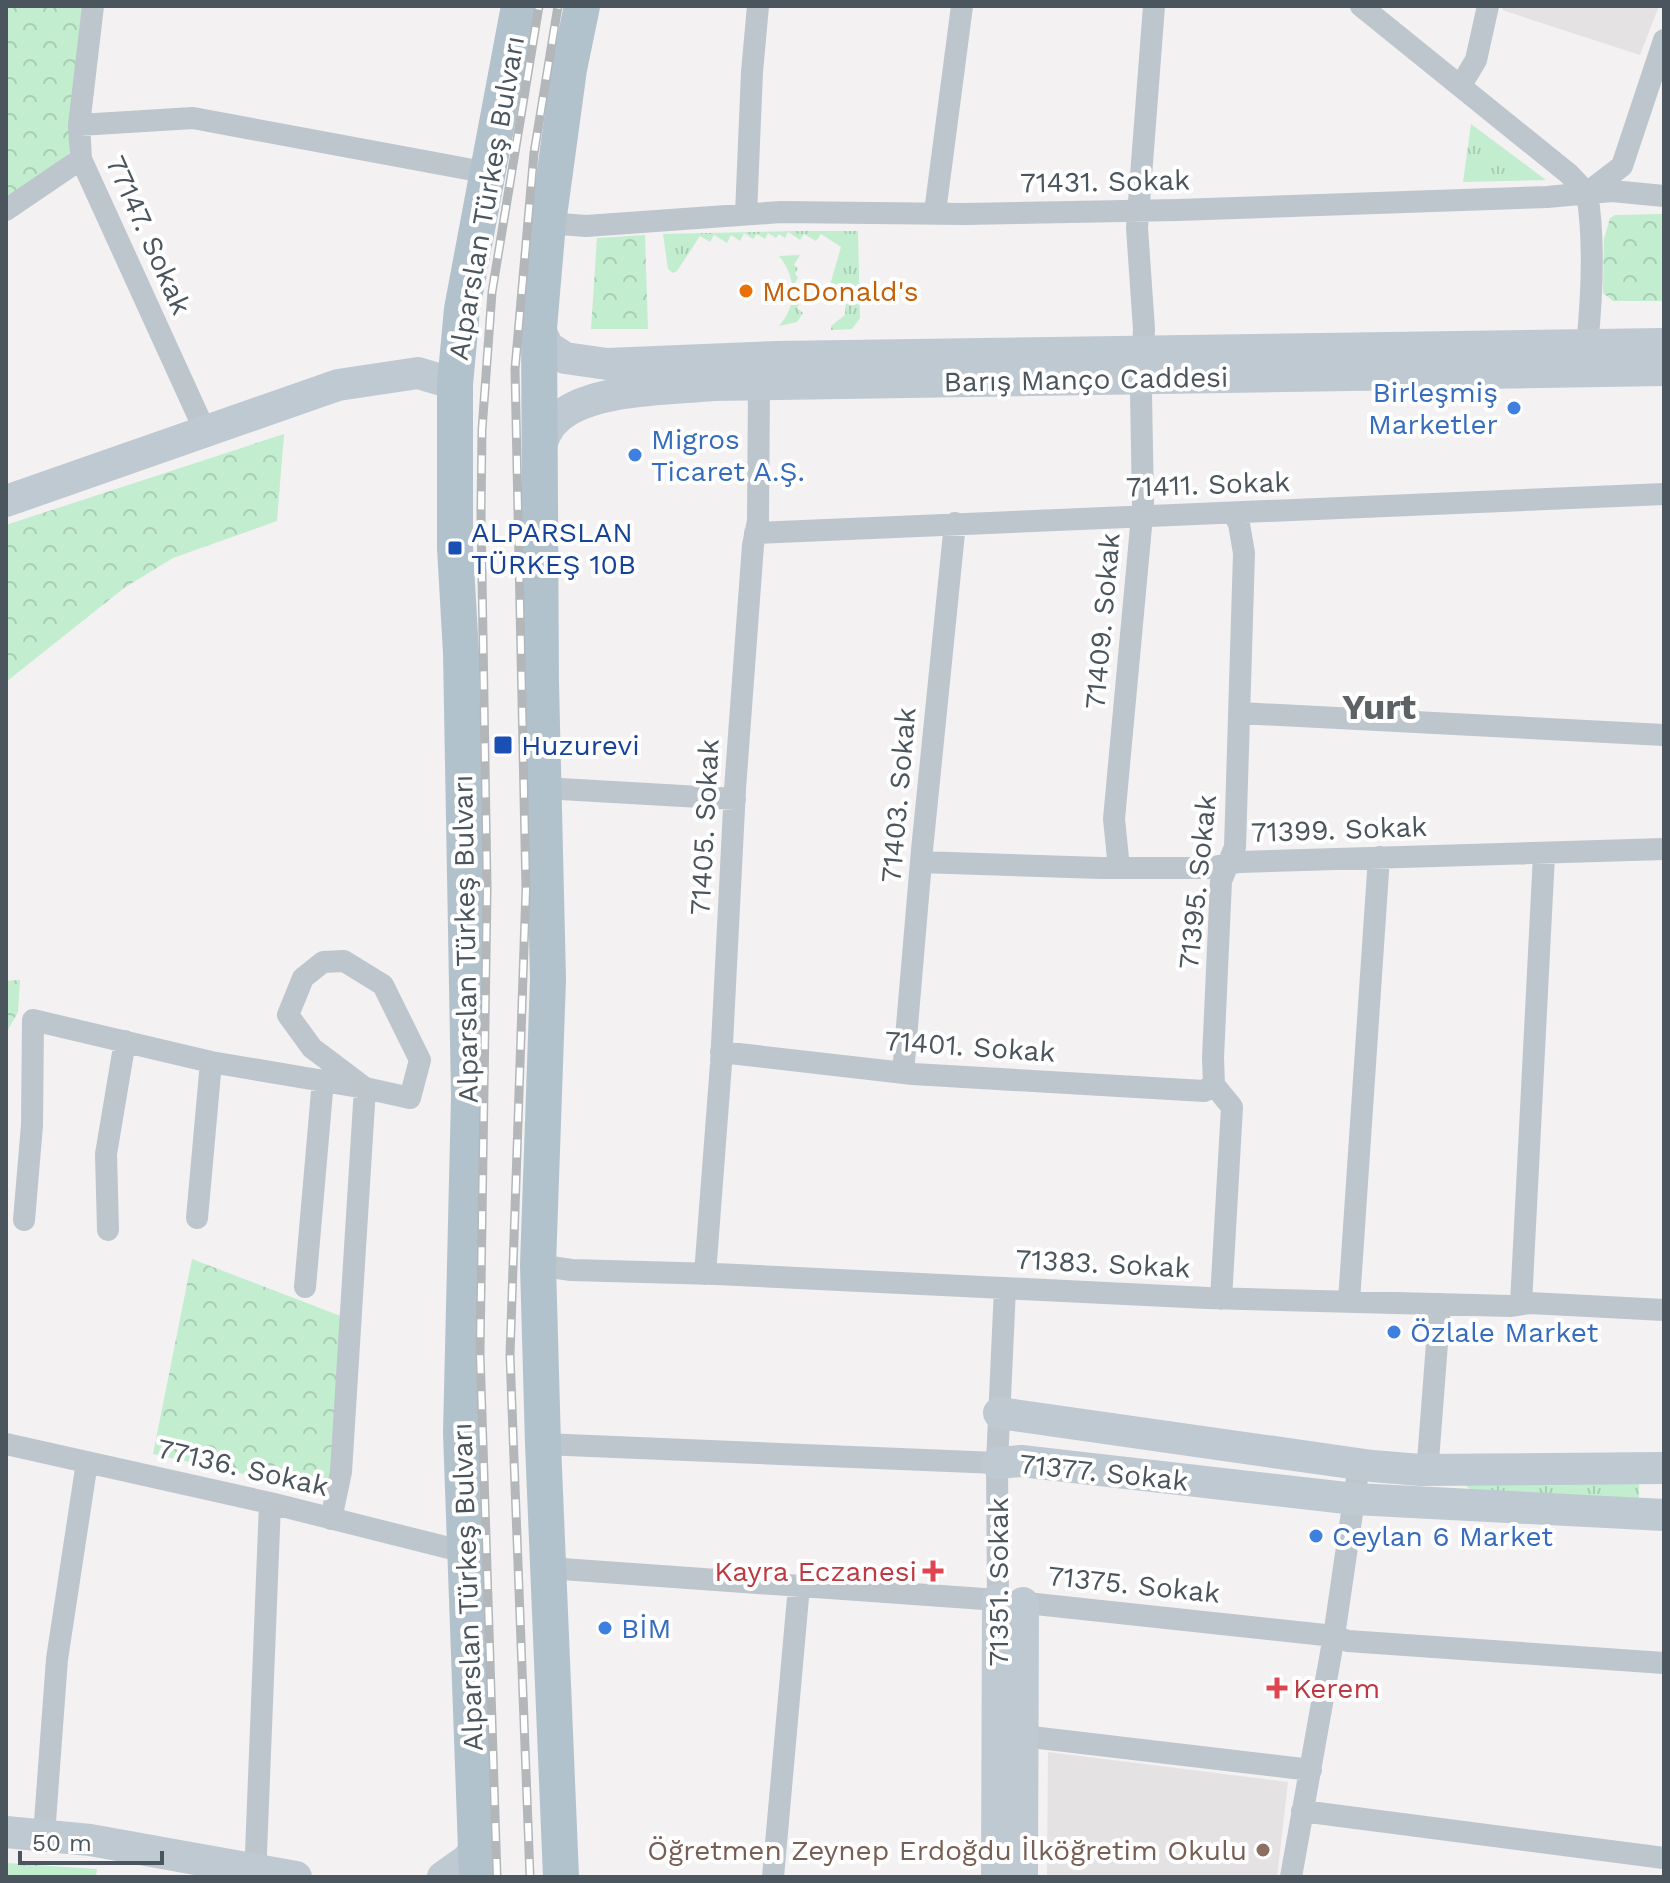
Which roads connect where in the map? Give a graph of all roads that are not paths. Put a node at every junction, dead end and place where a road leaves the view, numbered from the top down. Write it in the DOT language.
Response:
graph roads {
  1 [pos="93,6"];
  2 [pos="519,6"];
  3 [pos="582,6"];
  4 [pos="758,6"];
  5 [pos="962,6"];
  6 [pos="1154,6"];
  7 [pos="1361,6"];
  8 [pos="1488,6"];
  9 [pos="1664,40"];
  10 [pos="1461,85"];
  11 [pos="79,125"];
  12 [pos="81,159"];
  13 [pos="489,173"];
  14 [pos="1587,193"];
  15 [pos="1664,196"];
  16 [pos="1138,209"];
  17 [pos="6,210"];
  18 [pos="935,212"];
  19 [pos="746,214"];
  20 [pos="548,223"];
  21 [pos="539,328"];
  22 [pos="1664,344"];
  23 [pos="1587,346"];
  24 [pos="1141,366"];
  25 [pos="1664,370"];
  26 [pos="759,383"];
  27 [pos="455,384"];
  28 [pos="205,431"];
  29 [pos="539,457"];
  30 [pos="1664,494"];
  31 [pos="6,501"];
  32 [pos="1234,514"];
  33 [pos="1142,517"];
  34 [pos="955,523"];
  35 [pos="755,533"];
  36 [pos="1239,713"];
  37 [pos="1664,735"];
  38 [pos="543,788"];
  39 [pos="735,799"];
  40 [pos="1664,849"];
  41 [pos="1544,855"];
  42 [pos="1379,857"];
  43 [pos="921,862"];
  44 [pos="1227,864"];
  45 [pos="1119,868"];
  46 [pos="125,1041"];
  47 [pos="721,1052"];
  48 [pos="211,1062"];
  49 [pos="903,1073"];
  50 [pos="323,1080"];
  51 [pos="1214,1085"];
  52 [pos="365,1088"];
  53 [pos="197,1218"];
  54 [pos="24,1220"];
  55 [pos="108,1230"];
  56 [pos="538,1265"];
  57 [pos="705,1274"];
  58 [pos="305,1287"];
  59 [pos="1005,1288"];
  60 [pos="1221,1299"];
  61 [pos="1349,1301"];
  62 [pos="1440,1304"];
  63 [pos="1521,1304"];
  64 [pos="1664,1310"];
  65 [pos="999,1413"];
  66 [pos="6,1444"];
  67 [pos="543,1444"];
  68 [pos="87,1462"];
  69 [pos="997,1463"];
  70 [pos="1359,1465"];
  71 [pos="1656,1468"];
  72 [pos="1421,1470"];
  73 [pos="1355,1499"];
  74 [pos="270,1503"];
  75 [pos="1656,1515"];
  76 [pos="331,1519"];
  77 [pos="465,1552"];
  78 [pos="548,1568"];
  79 [pos="799,1586"];
  80 [pos="1011,1602"];
  81 [pos="1334,1636"];
  82 [pos="1664,1663"];
  83 [pos="1023,1736"];
  84 [pos="1311,1770"];
  85 [pos="1302,1811"];
  86 [pos="6,1832"];
  87 [pos="44,1835"];
  88 [pos="1664,1858"];
  89 [pos="476,1863"];
  90 [pos="257,1874"];
  91 [pos="296,1877"];
  92 [pos="443,1877"];
  93 [pos="561,1877"];
  94 [pos="773,1877"];
  95 [pos="997,1877"];
  96 [pos="1022,1877"];
  97 [pos="1291,1877"];
  1 -- 11 [label="street, 77147. Sokak"];
  2 -- 13 [label="main road, Alparslan Türkeş Bulvarı"];
  3 -- 20 [label="main road"];
  4 -- 19 [label="street"];
  5 -- 18 [label="street"];
  6 -- 16 [label="street, 71409. Sokak"];
  7 -- 10 [label="street"];
  8 -- 10 [label="street"];
  9 -- 14 [label="street"];
  10 -- 14 [label="street"];
  11 -- 12 [label="street, 77147. Sokak"];
  11 -- 13 [label="street"];
  12 -- 17 [label="street"];
  12 -- 28 [label="street, 77147. Sokak"];
  13 -- 27 [label="main road, Alparslan Türkeş Bulvarı"];
  14 -- 15 [label="street, 71431. Sokak"];
  14 -- 16 [label="street, 71431. Sokak"];
  14 -- 23 [label="street"];
  16 -- 18 [label="street, 71431. Sokak"];
  16 -- 24 [label="street, 71409. Sokak"];
  18 -- 19 [label="street, 71431. Sokak"];
  19 -- 20 [label="street, 71431. Sokak"];
  20 -- 21 [label="main road"];
  21 -- 24 [label="main road, Barış Manço Caddesi"];
  21 -- 29 [label="main road"];
  22 -- 23 [label="main road, Barış Manço Caddesi"];
  23 -- 24 [label="main road, Barış Manço Caddesi"];
  24 -- 25 [label="main road, Barış Manço Caddesi"];
  24 -- 26 [label="main road, Barış Manço Caddesi"];
  24 -- 33 [label="street, 71409. Sokak"];
  26 -- 29 [label="main road, Barış Manço Caddesi"];
  26 -- 35 [label="street, 71405. Sokak"];
  27 -- 28 [label="main road"];
  27 -- 77 [label="main road, Alparslan Türkeş Bulvarı"];
  28 -- 31 [label="main road"];
  29 -- 38 [label="main road"];
  30 -- 32 [label="street, 71411. Sokak"];
  32 -- 33 [label="street, 71411. Sokak"];
  32 -- 36 [label="street, 71395. Sokak"];
  33 -- 34 [label="street, 71411. Sokak"];
  33 -- 45 [label="street, 71409. Sokak"];
  34 -- 35 [label="street, 71411. Sokak"];
  34 -- 43 [label="street, 71403. Sokak"];
  35 -- 39 [label="street, 71405. Sokak"];
  36 -- 37 [label="street"];
  36 -- 44 [label="street, 71395. Sokak"];
  38 -- 39 [label="street"];
  38 -- 56 [label="main road"];
  39 -- 47 [label="street, 71405. Sokak"];
  40 -- 41 [label="street, 71399. Sokak"];
  41 -- 42 [label="street, 71399. Sokak"];
  41 -- 63 [label="street"];
  42 -- 44 [label="street, 71399. Sokak"];
  42 -- 61 [label="street"];
  43 -- 45 [label="street, 71399. Sokak"];
  43 -- 49 [label="street, 71403. Sokak"];
  44 -- 45 [label="street, 71399. Sokak"];
  44 -- 51 [label="street, 71395. Sokak"];
  46 -- 48 [label="street"];
  46 -- 54 [label="street"];
  46 -- 55 [label="street"];
  47 -- 49 [label="street, 71401. Sokak"];
  47 -- 57 [label="street, 71405. Sokak"];
  48 -- 50 [label="street"];
  48 -- 53 [label="street"];
  49 -- 51 [label="street, 71401. Sokak"];
  50 -- 52 [label="street"];
  50 -- 58 [label="street"];
  51 -- 60 [label="street, 71395. Sokak"];
  52 -- 52 [label="street"];
  52 -- 76 [label="street"];
  56 -- 57 [label="street, 71383. Sokak"];
  56 -- 67 [label="main road"];
  57 -- 59 [label="street, 71383. Sokak"];
  59 -- 60 [label="street, 71383. Sokak"];
  59 -- 65 [label="street, 71351. Sokak"];
  60 -- 61 [label="street, 71383. Sokak"];
  61 -- 62 [label="street, 71383. Sokak"];
  62 -- 63 [label="street, 71383. Sokak"];
  62 -- 72 [label="street"];
  63 -- 64 [label="street, 71383. Sokak"];
  65 -- 69 [label="street, 71351. Sokak"];
  65 -- 70 [label="main road, 71377. Sokak"];
  66 -- 68 [label="street, 77136. Sokak"];
  67 -- 69 [label="street, 71377. Sokak"];
  67 -- 78 [label="main road"];
  68 -- 74 [label="street, 77136. Sokak"];
  68 -- 87 [label="street"];
  69 -- 73 [label="main road, 71377. Sokak"];
  69 -- 80 [label="street, 71351. Sokak"];
  70 -- 72 [label="main road, 71377. Sokak"];
  70 -- 73 [label="street"];
  71 -- 72 [label="main road, 71377. Sokak"];
  71 -- 75 [label="main road"];
  73 -- 75 [label="main road, 71377. Sokak"];
  73 -- 81 [label="street"];
  74 -- 76 [label="street, 77136. Sokak"];
  74 -- 90 [label="street"];
  76 -- 77 [label="street, 77136. Sokak"];
  77 -- 89 [label="main road, Alparslan Türkeş Bulvarı"];
  78 -- 79 [label="street, 71375. Sokak"];
  78 -- 93 [label="main road"];
  79 -- 80 [label="street, 71375. Sokak"];
  79 -- 94 [label="street"];
  80 -- 81 [label="street, 71375. Sokak"];
  80 -- 83 [label="main road, 71351. Sokak"];
  80 -- 95 [label="main road, 71351. Sokak"];
  81 -- 82 [label="street, 71375. Sokak"];
  81 -- 84 [label="street"];
  83 -- 84 [label="street"];
  83 -- 96 [label="main road, 71351. Sokak"];
  84 -- 85 [label="street"];
  85 -- 88 [label="street"];
  85 -- 97 [label="street"];
  86 -- 87 [label="main road"];
  87 -- 90 [label="main road"];
  89 -- 92 [label="main road"];
  90 -- 91 [label="main road"];
}
